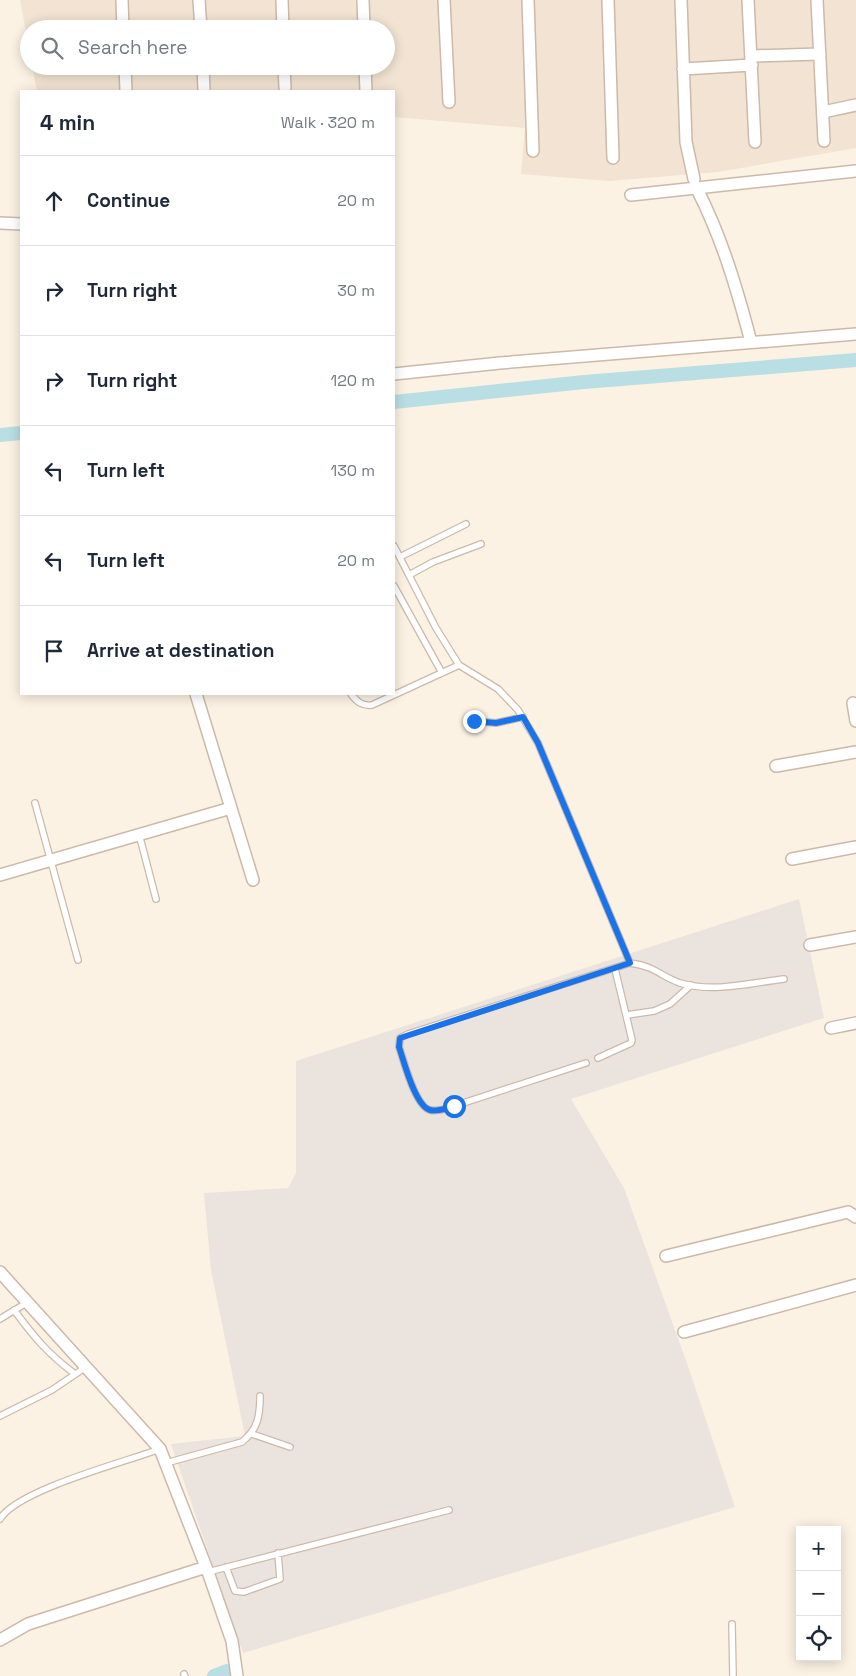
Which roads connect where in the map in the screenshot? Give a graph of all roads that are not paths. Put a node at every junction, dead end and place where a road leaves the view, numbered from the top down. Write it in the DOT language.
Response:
graph roads {
  1 [pos="122,0"];
  2 [pos="199,0"];
  3 [pos="282,0"];
  4 [pos="363,0"];
  5 [pos="444,0"];
  6 [pos="528,0"];
  7 [pos="608,0"];
  8 [pos="681,0"];
  9 [pos="748,0"];
  10 [pos="817,0"];
  11 [pos="123,20"];
  12 [pos="200,20"];
  13 [pos="283,20"];
  14 [pos="364,20"];
  15 [pos="820,54"];
  16 [pos="751,61"];
  17 [pos="683,68"];
  18 [pos="125,75"];
  19 [pos="203,75"];
  20 [pos="284,75"];
  21 [pos="365,75"];
  22 [pos="285,88"];
  23 [pos="126,90"];
  24 [pos="204,90"];
  25 [pos="366,90"];
  26 [pos="449,102"];
  27 [pos="856,106"];
  28 [pos="823,112"];
  29 [pos="824,141"];
  30 [pos="755,142"];
  31 [pos="533,151"];
  32 [pos="613,158"];
  33 [pos="856,171"];
  34 [pos="696,184"];
  35 [pos="631,195"];
  36 [pos="0,223"];
  37 [pos="20,224"];
  38 [pos="856,334"];
  39 [pos="751,342"];
  40 [pos="395,374"];
  41 [pos="466,524"];
  42 [pos="482,544"];
  43 [pos="395,548"];
  44 [pos="400,557"];
  45 [pos="409,575"];
  46 [pos="395,588"];
  47 [pos="459,665"];
  48 [pos="442,673"];
  49 [pos="395,694"];
  50 [pos="196,695"];
  51 [pos="352,695"];
  52 [pos="394,695"];
  53 [pos="853,703"];
  54 [pos="523,717"];
  55 [pos="474,721"];
  56 [pos="856,721"];
  57 [pos="856,752"];
  58 [pos="776,766"];
  59 [pos="35,804"];
  60 [pos="231,808"];
  61 [pos="139,834"];
  62 [pos="856,847"];
  63 [pos="792,858"];
  64 [pos="50,860"];
  65 [pos="0,875"];
  66 [pos="252,880"];
  67 [pos="156,899"];
  68 [pos="856,937"];
  69 [pos="810,945"];
  70 [pos="78,960"];
  71 [pos="630,963"];
  72 [pos="615,968"];
  73 [pos="784,979"];
  74 [pos="692,985"];
  75 [pos="627,1015"];
  76 [pos="856,1023"];
  77 [pos="831,1028"];
  78 [pos="598,1058"];
  79 [pos="586,1063"];
  80 [pos="856,1217"];
  81 [pos="666,1256"];
  82 [pos="0,1272"];
  83 [pos="856,1285"];
  84 [pos="28,1302"];
  85 [pos="14,1310"];
  86 [pos="0,1319"];
  87 [pos="684,1332"];
  88 [pos="86,1366"];
  89 [pos="75,1374"];
  90 [pos="260,1396"];
  91 [pos="0,1416"];
  92 [pos="252,1434"];
  93 [pos="290,1446"];
  94 [pos="160,1449"];
  95 [pos="166,1463"];
  96 [pos="449,1510"];
  97 [pos="0,1519"];
  98 [pos="278,1553"];
  99 [pos="226,1567"];
  100 [pos="207,1570"];
  101 [pos="732,1624"];
  102 [pos="0,1640"];
  103 [pos="237,1676"];
  104 [pos="733,1676"];
  1 -- 11 [label="street"];
  2 -- 12 [label="street"];
  3 -- 13 [label="street"];
  4 -- 14 [label="street"];
  5 -- 26 [label="street"];
  6 -- 31 [label="street"];
  7 -- 32 [label="street"];
  8 -- 17 [label="street"];
  9 -- 16 [label="street"];
  10 -- 15 [label="street"];
  15 -- 16 [label="street"];
  15 -- 28 [label="street"];
  16 -- 17 [label="street"];
  16 -- 30 [label="street"];
  17 -- 34 [label="street"];
  18 -- 23 [label="street"];
  19 -- 24 [label="street"];
  20 -- 22 [label="street"];
  21 -- 25 [label="street"];
  27 -- 28 [label="street"];
  28 -- 29 [label="street"];
  33 -- 34 [label="street"];
  34 -- 35 [label="street"];
  34 -- 39 [label="street"];
  36 -- 37 [label="street"];
  38 -- 39 [label="street"];
  39 -- 40 [label="street"];
  41 -- 44 [label="lane"];
  42 -- 45 [label="lane"];
  43 -- 44 [label="lane"];
  44 -- 45 [label="lane"];
  45 -- 47 [label="lane"];
  46 -- 48 [label="lane"];
  47 -- 48 [label="lane"];
  47 -- 54 [label="lane"];
  48 -- 49 [label="lane"];
  50 -- 60 [label="street"];
  51 -- 52 [label="lane"];
  53 -- 56 [label="street"];
  54 -- 55 [label="lane"];
  54 -- 71 [label="lane"];
  57 -- 58 [label="street"];
  59 -- 64 [label="lane"];
  60 -- 61 [label="street"];
  60 -- 66 [label="street"];
  61 -- 64 [label="street"];
  61 -- 67 [label="lane"];
  62 -- 63 [label="street"];
  64 -- 65 [label="street"];
  64 -- 70 [label="lane"];
  68 -- 69 [label="street"];
  71 -- 72 [label="lane"];
  71 -- 74 [label="lane"];
  72 -- 75 [label="lane"];
  72 -- 79 [label="lane"];
  73 -- 74 [label="lane"];
  74 -- 75 [label="lane"];
  75 -- 78 [label="lane"];
  76 -- 77 [label="street"];
  80 -- 81 [label="street"];
  82 -- 84 [label="street"];
  83 -- 87 [label="street"];
  84 -- 85 [label="lane"];
  84 -- 88 [label="street"];
  85 -- 86 [label="lane"];
  85 -- 89 [label="lane"];
  88 -- 89 [label="lane"];
  88 -- 94 [label="street"];
  89 -- 91 [label="lane"];
  90 -- 92 [label="lane"];
  92 -- 93 [label="lane"];
  92 -- 95 [label="lane"];
  94 -- 95 [label="street"];
  94 -- 97 [label="lane"];
  95 -- 100 [label="street"];
  96 -- 98 [label="lane"];
  98 -- 99 [label="lane"];
  98 -- 99 [label="lane"];
  99 -- 100 [label="lane"];
  100 -- 102 [label="street"];
  100 -- 103 [label="street"];
  101 -- 104 [label="lane"];
}
